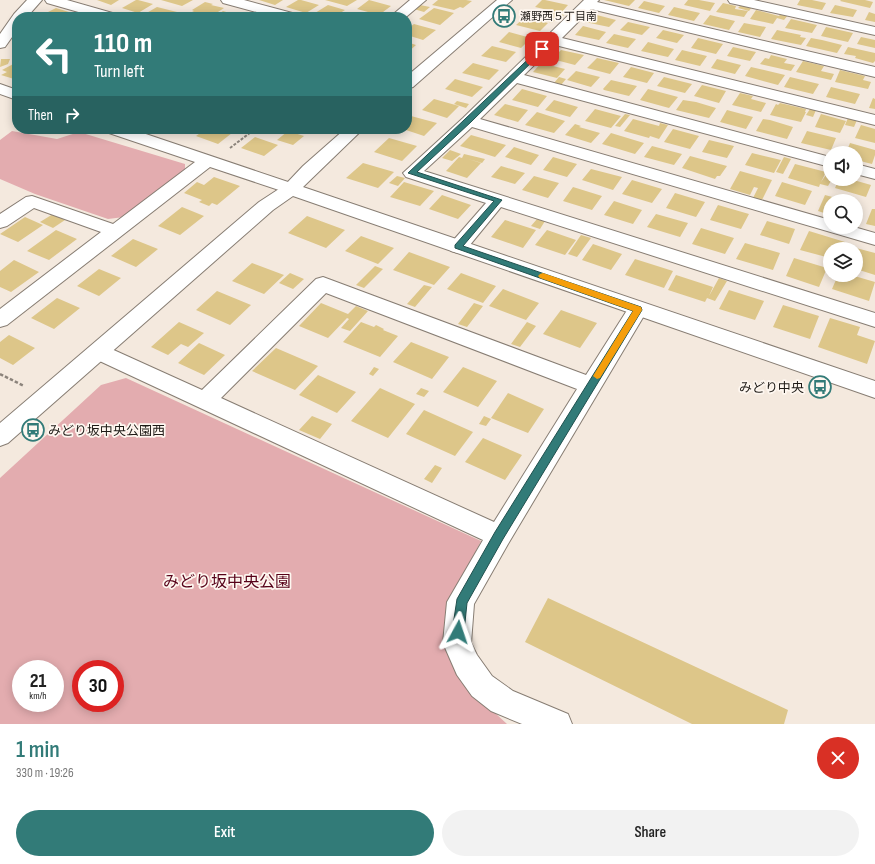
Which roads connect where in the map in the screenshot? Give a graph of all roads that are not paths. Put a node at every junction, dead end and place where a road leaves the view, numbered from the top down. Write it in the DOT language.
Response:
graph roads {
  1 [pos="35,0"];
  2 [pos="52,0"];
  3 [pos="228,0"];
  4 [pos="396,0"];
  5 [pos="505,0"];
  6 [pos="735,0"];
  7 [pos="416,2"];
  8 [pos="590,2"];
  9 [pos="24,12"];
  10 [pos="94,12"];
  11 [pos="272,12"];
  12 [pos="403,12"];
  13 [pos="12,27"];
  14 [pos="875,31"];
  15 [pos="552,40"];
  16 [pos="12,45"];
  17 [pos="875,72"];
  18 [pos="513,77"];
  19 [pos="412,80"];
  20 [pos="0,89"];
  21 [pos="12,93"];
  22 [pos="875,120"];
  23 [pos="468,121"];
  24 [pos="130,134"];
  25 [pos="350,134"];
  26 [pos="823,160"];
  27 [pos="207,161"];
  28 [pos="863,171"];
  29 [pos="875,174"];
  30 [pos="291,189"];
  31 [pos="498,200"];
  32 [pos="0,222"];
  33 [pos="823,224"];
  34 [pos="116,231"];
  35 [pos="858,234"];
  36 [pos="875,239"];
  37 [pos="458,247"];
  38 [pos="638,310"];
  39 [pos="0,320"];
  40 [pos="875,320"];
  41 [pos="99,352"];
  42 [pos="591,386"];
  43 [pos="875,390"];
  44 [pos="205,400"];
  45 [pos="0,437"];
  46 [pos="499,536"];
  47 [pos="557,724"];
  1 -- 9 [label="street"];
  2 -- 10 [label="street"];
  3 -- 11 [label="street"];
  4 -- 7 [label="street"];
  5 -- 19 [label="street"];
  6 -- 14 [label="street"];
  7 -- 12 [label="street"];
  8 -- 15 [label="street"];
  8 -- 17 [label="street"];
  13 -- 16 [label="street"];
  15 -- 18 [label="street"];
  15 -- 22 [label="street"];
  18 -- 23 [label="street"];
  18 -- 26 [label="street"];
  20 -- 21 [label="street"];
  23 -- 31 [label="street"];
  23 -- 33 [label="street"];
  24 -- 27 [label="street"];
  25 -- 30 [label="street"];
  27 -- 30 [label="street"];
  27 -- 34 [label="street"];
  28 -- 29 [label="street"];
  30 -- 37 [label="street"];
  30 -- 41 [label="street"];
  31 -- 37 [label="street"];
  31 -- 40 [label="street"];
  32 -- 34 [label="street"];
  34 -- 39 [label="street"];
  35 -- 36 [label="street"];
  37 -- 38 [label="street"];
  38 -- 42 [label="street"];
  38 -- 43 [label="street"];
  41 -- 44 [label="street"];
  41 -- 45 [label="street"];
  42 -- 44 [label="street"];
  42 -- 46 [label="street"];
  44 -- 46 [label="street"];
  46 -- 47 [label="street"];
}
